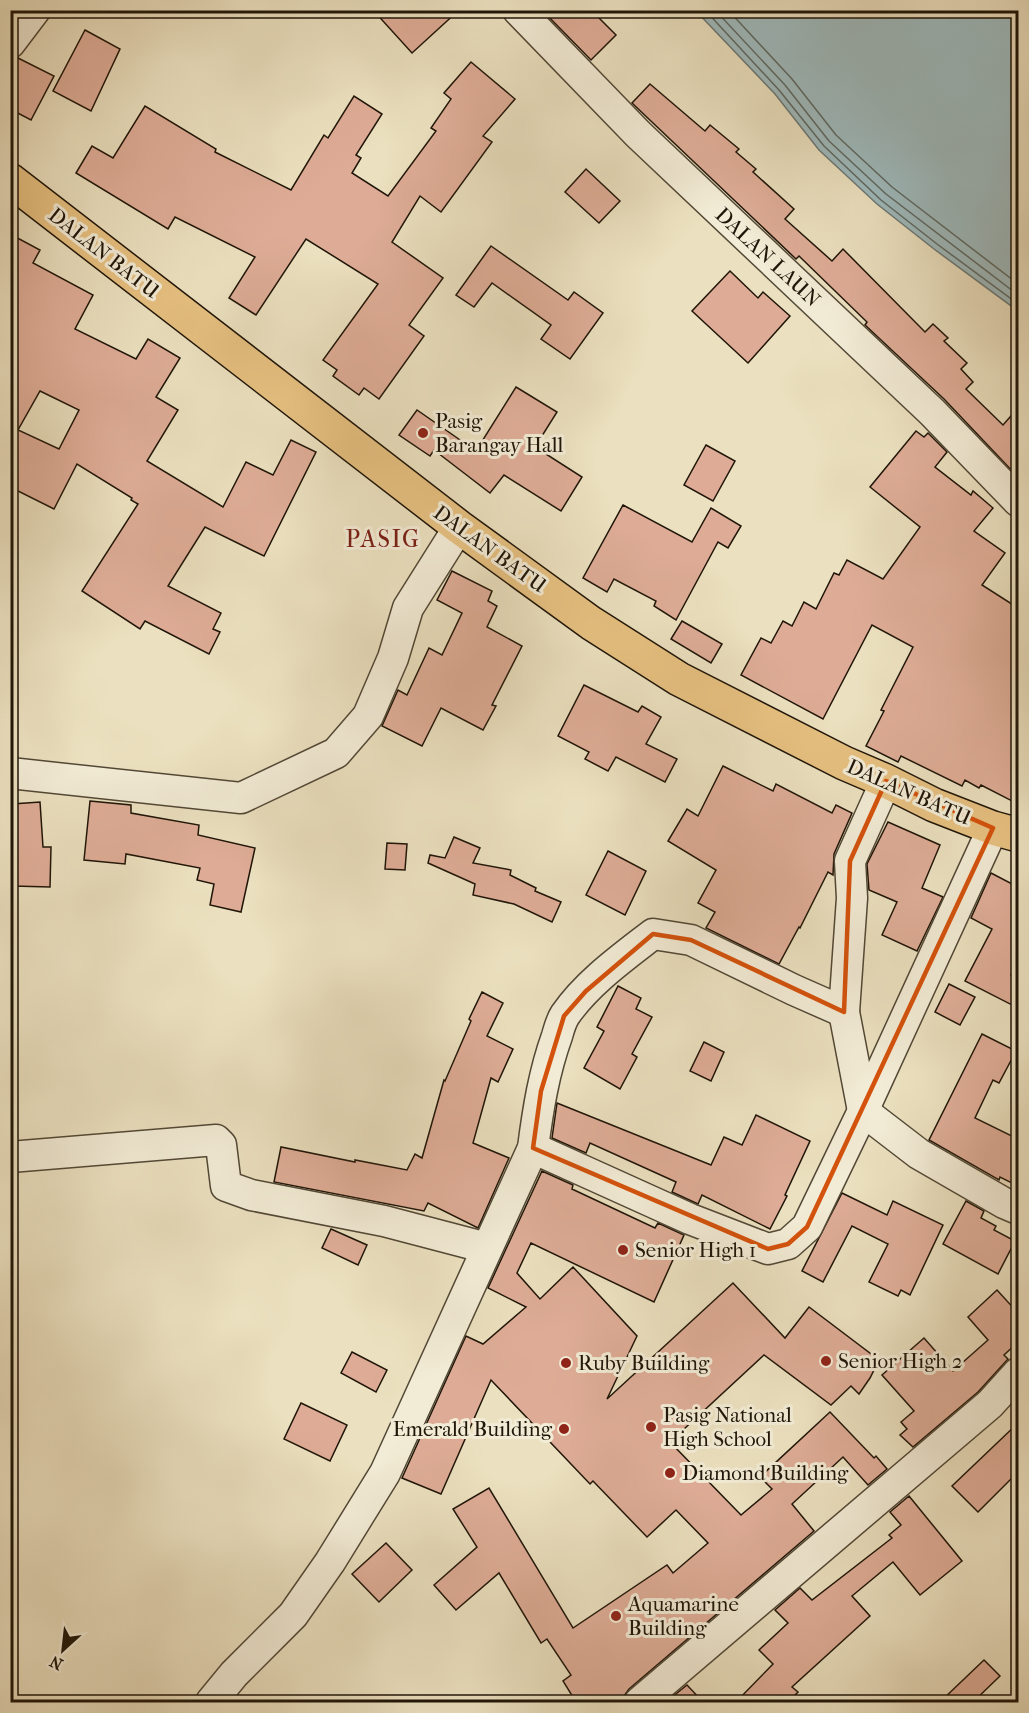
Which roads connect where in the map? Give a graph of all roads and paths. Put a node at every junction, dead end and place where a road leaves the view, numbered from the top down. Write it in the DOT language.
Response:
graph roads {
  1 [pos="35,10"];
  2 [pos="518,10"];
  3 [pos="10,43"];
  4 [pos="10,180"];
  5 [pos="1018,501"];
  6 [pos="459,527"];
  7 [pos="10,773"];
  8 [pos="886,781"];
  9 [pos="1006,832"];
  10 [pos="844,1012"];
  11 [pos="863,1111"];
  12 [pos="533,1148"];
  13 [pos="10,1157"];
  14 [pos="1018,1209"];
  15 [pos="487,1248"];
  16 [pos="1018,1373"];
  17 [pos="212,1702"];
  18 [pos="640,1702"];
  1 -- 3 [label="street"];
  2 -- 5 [label="street, DALAN LAUN"];
  4 -- 6 [label="main road, DALAN BATU"];
  6 -- 7 [label="street"];
  6 -- 8 [label="main road, DALAN BATU"];
  8 -- 9 [label="main road, DALAN BATU"];
  8 -- 10 [label="street"];
  9 -- 11 [label="street"];
  10 -- 11 [label="street"];
  10 -- 12 [label="street"];
  11 -- 12 [label="street"];
  11 -- 14 [label="street"];
  12 -- 15 [label="street"];
  13 -- 15 [label="street"];
  15 -- 17 [label="street"];
  16 -- 18 [label="street"];
}
